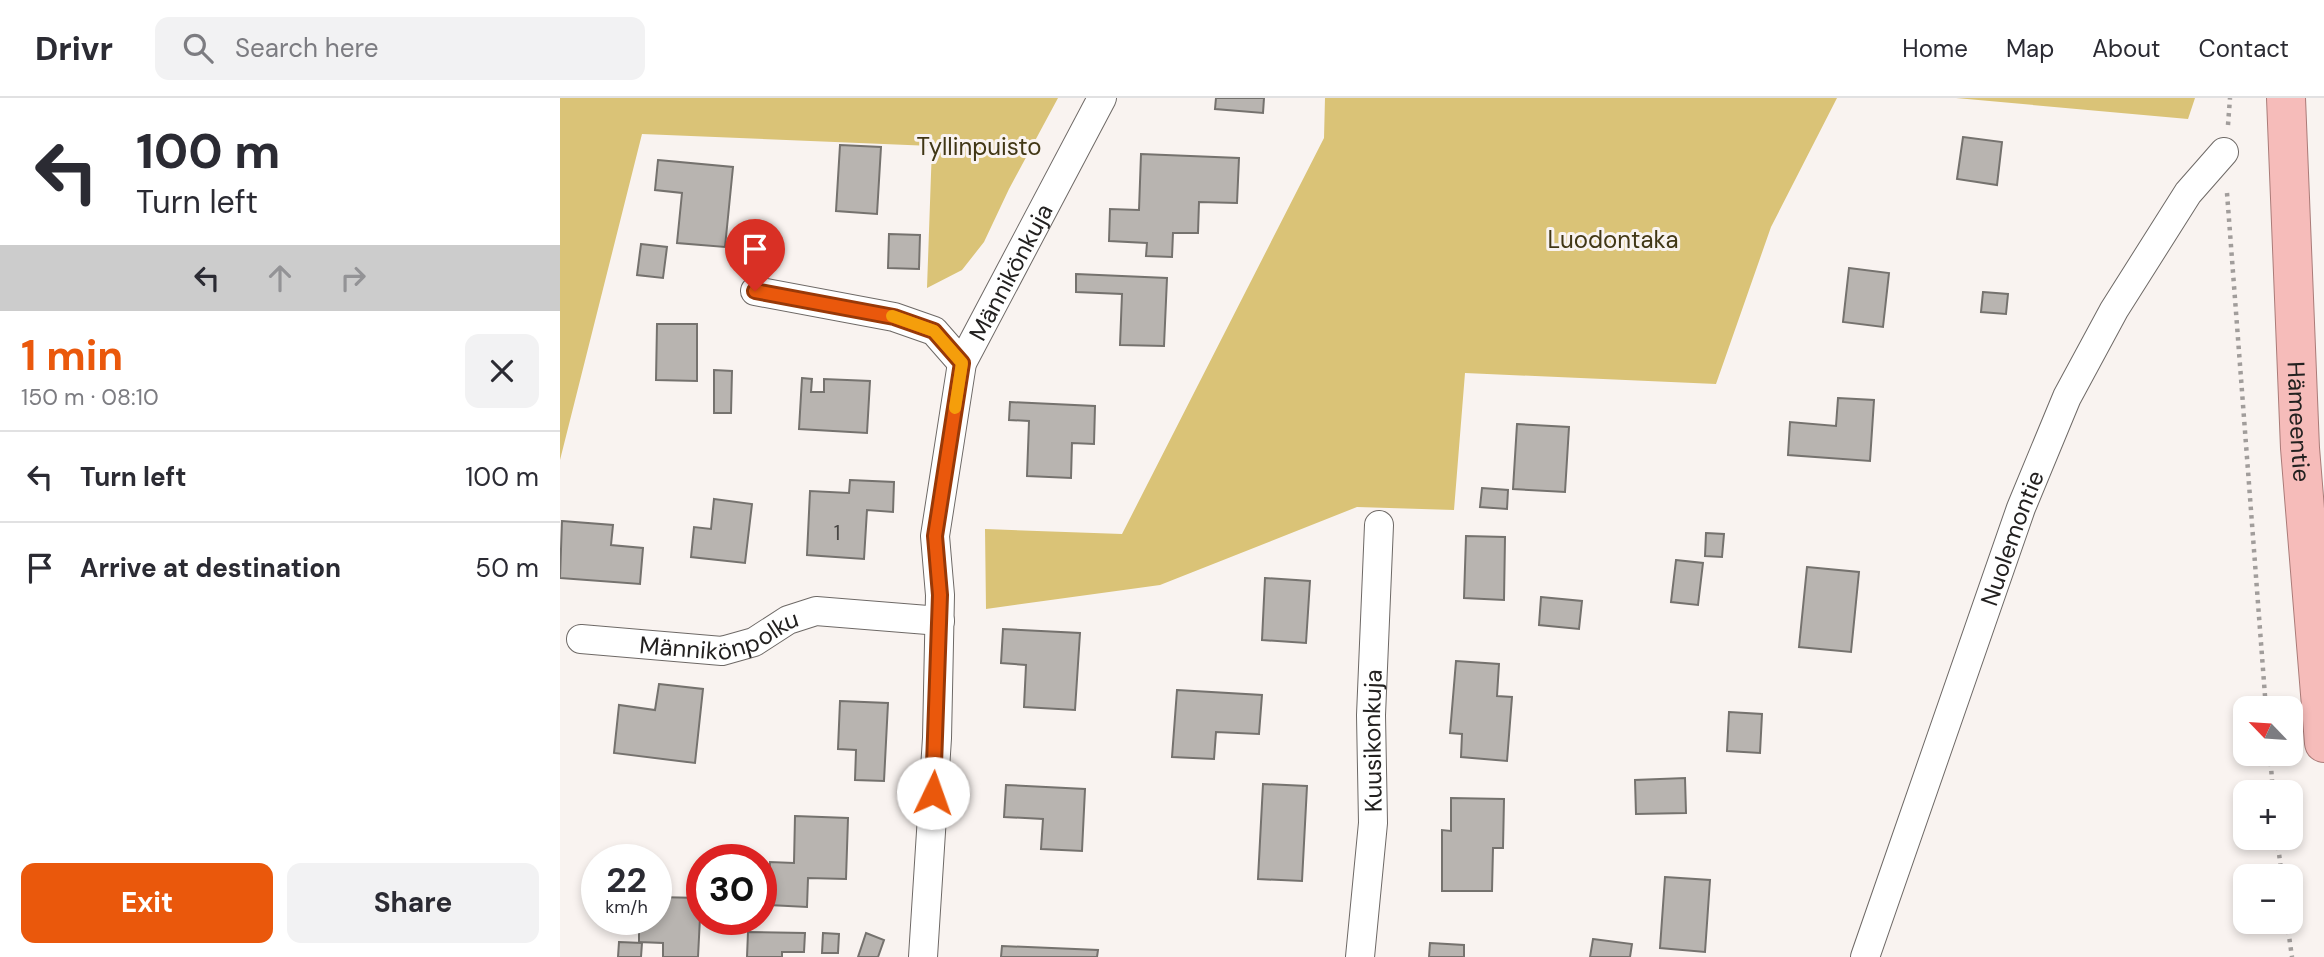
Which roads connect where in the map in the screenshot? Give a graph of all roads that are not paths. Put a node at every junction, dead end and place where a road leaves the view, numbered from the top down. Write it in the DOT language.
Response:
graph roads {
  1 [pos="1102,98"];
  2 [pos="2286,98"];
  3 [pos="2224,152"];
  4 [pos="755,291"];
  5 [pos="962,363"];
  6 [pos="1379,525"];
  7 [pos="940,621"];
  8 [pos="581,639"];
  9 [pos="2324,743"];
  10 [pos="923,957"];
  11 [pos="1360,957"];
  12 [pos="1865,957"];
  1 -- 5 [label="street, Männikönkuja"];
  2 -- 9 [label="highway, Hämeentie"];
  3 -- 12 [label="street, Nuolemontie"];
  4 -- 5 [label="street"];
  5 -- 7 [label="street, Männikönkuja"];
  6 -- 11 [label="street, Kuusikonkuja"];
  7 -- 8 [label="street, Männikönpolku"];
  7 -- 10 [label="street, Männikönkuja"];
}
